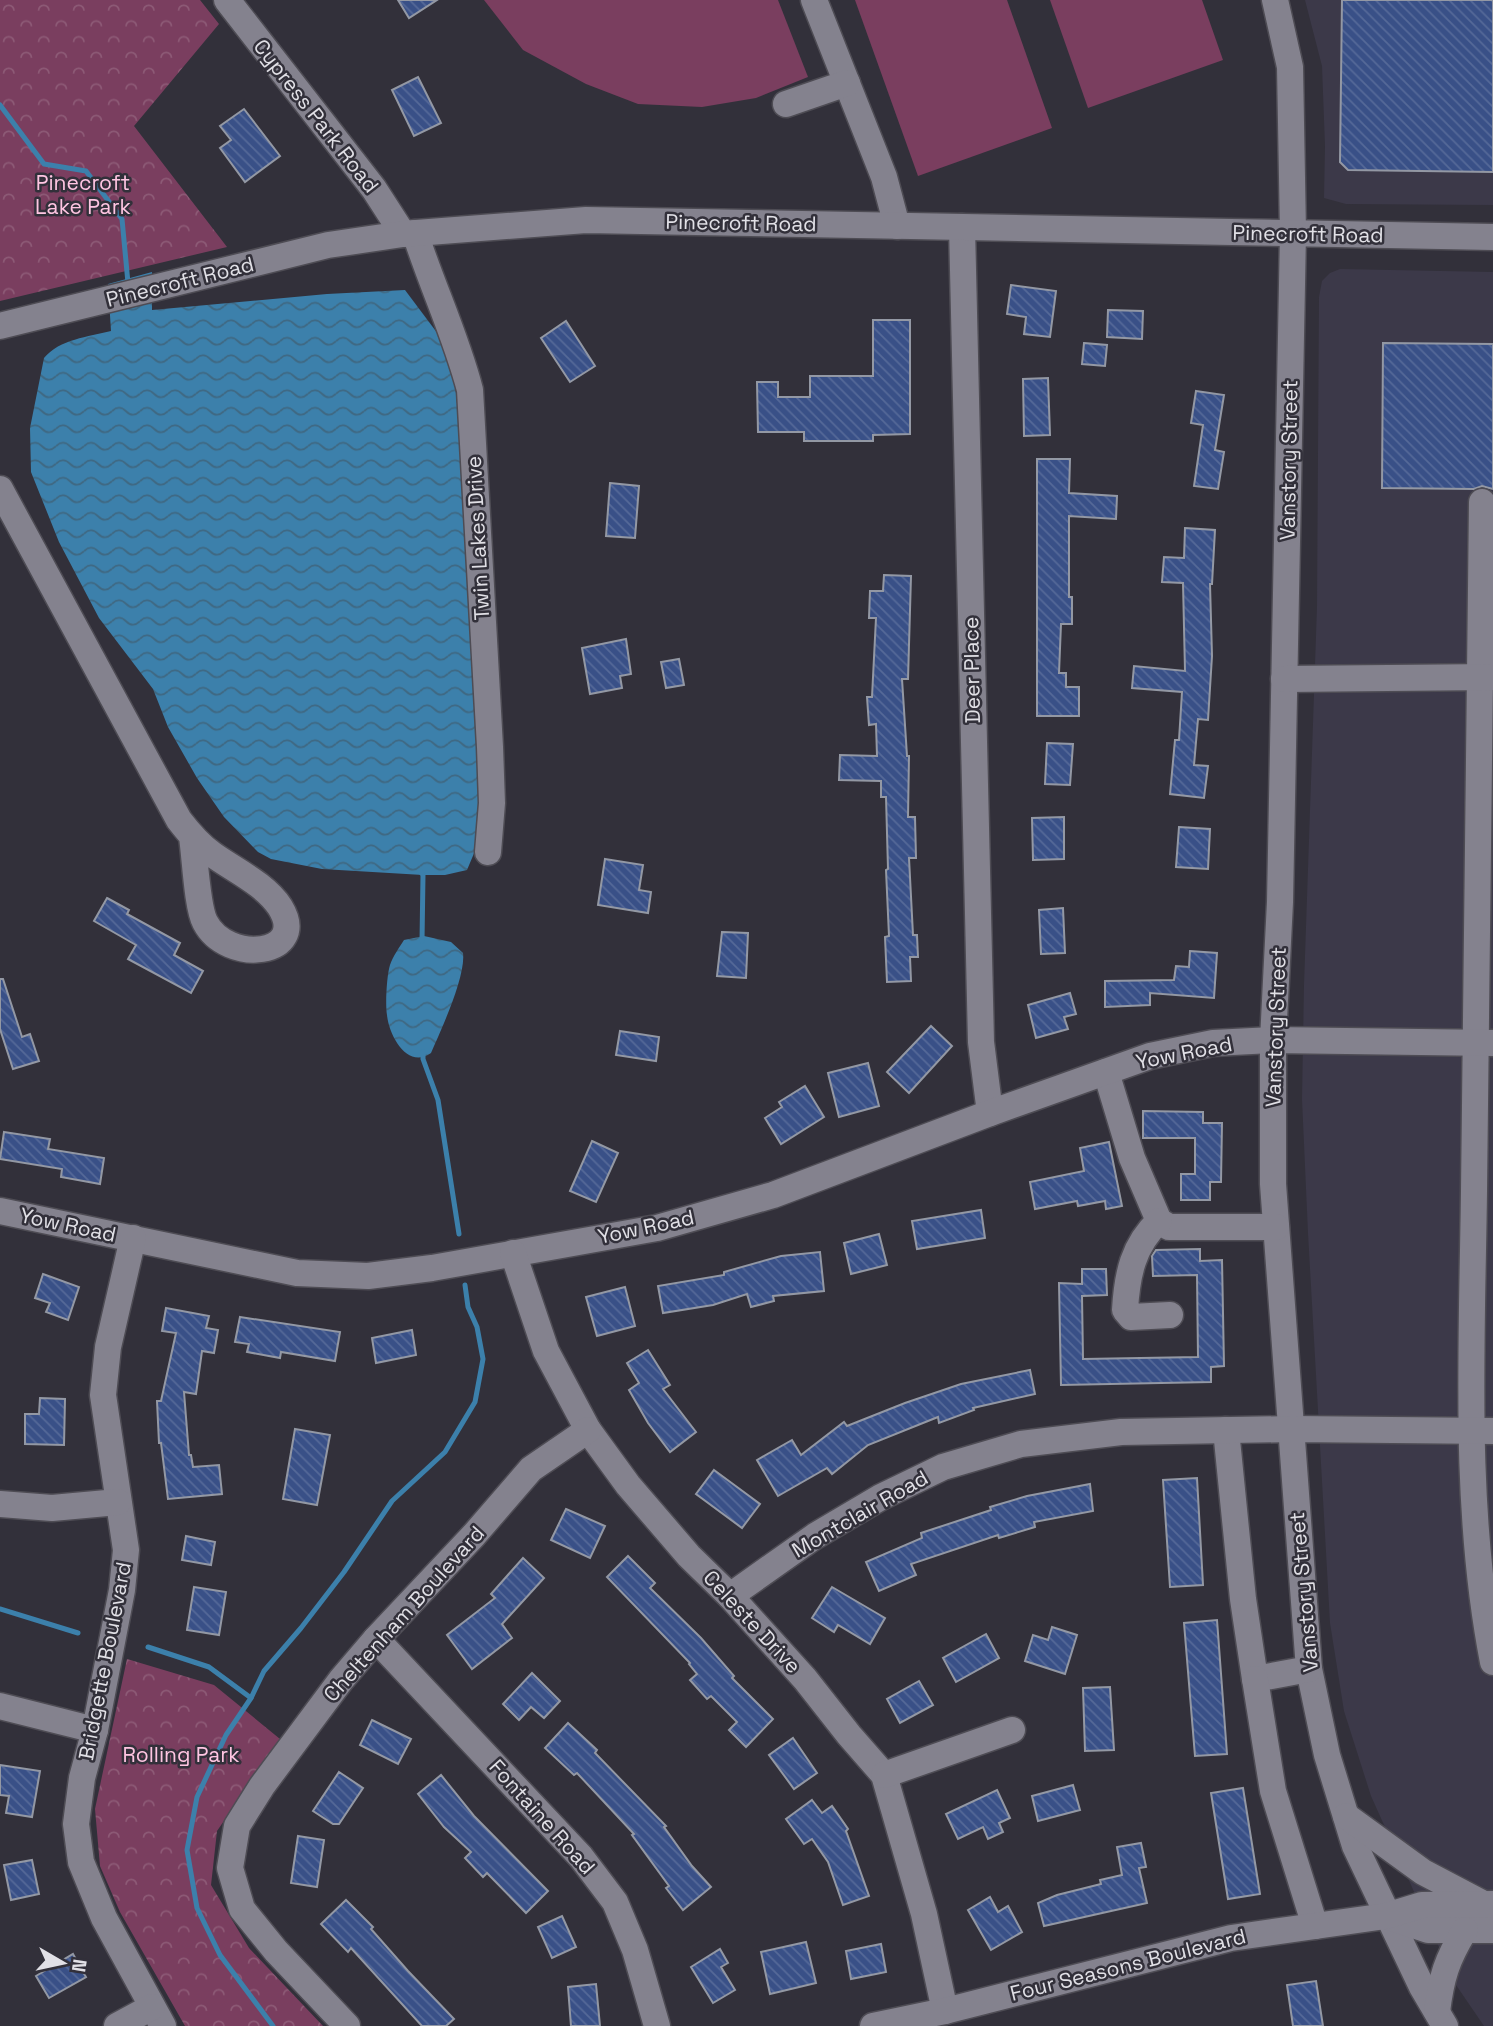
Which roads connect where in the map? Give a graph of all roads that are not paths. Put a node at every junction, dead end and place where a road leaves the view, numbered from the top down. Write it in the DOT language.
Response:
graph roads {
  1 [pos="227,0"];
  2 [pos="814,0"];
  3 [pos="1275,0"];
  4 [pos="847,83"];
  5 [pos="786,104"];
  6 [pos="897,226"];
  7 [pos="962,227"];
  8 [pos="409,233"];
  9 [pos="1293,233"];
  10 [pos="1493,237"];
  11 [pos="0,326"];
  12 [pos="0,489"];
  13 [pos="1482,502"];
  14 [pos="1486,678"];
  15 [pos="1284,679"];
  16 [pos="192,837"];
  17 [pos="488,852"];
  18 [pos="1273,1040"];
  19 [pos="1484,1043"];
  20 [pos="1106,1072"];
  21 [pos="990,1113"];
  22 [pos="0,1211"];
  23 [pos="1159,1221"];
  24 [pos="1276,1227"];
  25 [pos="133,1238"];
  26 [pos="513,1252"];
  27 [pos="1170,1315"];
  28 [pos="1292,1429"];
  29 [pos="588,1430"];
  30 [pos="1226,1430"];
  31 [pos="1482,1431"];
  32 [pos="118,1502"];
  33 [pos="0,1504"];
  34 [pos="730,1597"];
  35 [pos="376,1639"];
  36 [pos="1493,1662"];
  37 [pos="1309,1669"];
  38 [pos="1255,1679"];
  39 [pos="0,1706"];
  40 [pos="95,1730"];
  41 [pos="1012,1730"];
  42 [pos="884,1775"];
  43 [pos="1346,1816"];
  44 [pos="1488,1904"];
  45 [pos="1386,1916"];
  46 [pos="1315,1926"];
  47 [pos="1465,1930"];
  48 [pos="1493,1930"];
  49 [pos="945,2011"];
  50 [pos="158,2017"];
  51 [pos="1441,2019"];
  52 [pos="117,2026"];
  53 [pos="347,2026"];
  54 [pos="657,2026"];
  55 [pos="873,2026"];
  1 -- 8 [label="street, Cypress Park Road"];
  2 -- 4 [label="street"];
  3 -- 9 [label="street, Vanstory Street"];
  4 -- 5 [label="street"];
  4 -- 6 [label="street"];
  6 -- 7 [label="street, Pinecroft Road"];
  6 -- 8 [label="street, Pinecroft Road"];
  7 -- 9 [label="street, Pinecroft Road"];
  7 -- 21 [label="street, Deer Place"];
  8 -- 11 [label="street, Pinecroft Road"];
  8 -- 17 [label="street, Twin Lakes Drive"];
  9 -- 10 [label="street, Pinecroft Road"];
  9 -- 15 [label="street, Vanstory Street"];
  12 -- 16 [label="street"];
  13 -- 14 [label="street"];
  14 -- 15 [label="street"];
  14 -- 19 [label="street"];
  15 -- 18 [label="street, Vanstory Street"];
  16 -- 16 [label="street"];
  18 -- 19 [label="street, Yow Road"];
  18 -- 20 [label="street, Yow Road"];
  18 -- 24 [label="street, Vanstory Street"];
  19 -- 31 [label="street"];
  20 -- 21 [label="street, Yow Road"];
  20 -- 23 [label="street"];
  21 -- 26 [label="street, Yow Road"];
  22 -- 25 [label="street, Yow Road"];
  23 -- 24 [label="street"];
  23 -- 27 [label="street"];
  24 -- 28 [label="street, Vanstory Street"];
  25 -- 26 [label="street, Yow Road"];
  25 -- 32 [label="street, Bridgette Boulevard"];
  26 -- 29 [label="street, Celeste Drive"];
  28 -- 30 [label="street, Montclair Road"];
  28 -- 31 [label="street, Montclair Road"];
  28 -- 37 [label="street, Vanstory Street"];
  29 -- 34 [label="street, Celeste Drive"];
  29 -- 35 [label="street, Cheltenham Boulevard"];
  30 -- 34 [label="street, Montclair Road"];
  30 -- 38 [label="street"];
  31 -- 36 [label="street"];
  32 -- 33 [label="street"];
  32 -- 40 [label="street, Bridgette Boulevard"];
  34 -- 42 [label="street, Celeste Drive"];
  35 -- 53 [label="street, Cheltenham Boulevard"];
  35 -- 54 [label="street, Fontaine Road"];
  37 -- 38 [label="street"];
  37 -- 43 [label="street, Vanstory Street"];
  38 -- 46 [label="street"];
  39 -- 40 [label="street"];
  40 -- 50 [label="street, Bridgette Boulevard"];
  41 -- 42 [label="street"];
  42 -- 49 [label="street, Celeste Drive"];
  43 -- 44 [label="street"];
  43 -- 45 [label="street, Vanstory Street"];
  44 -- 45 [label="street, Four Seasons Boulevard"];
  45 -- 46 [label="street, Four Seasons Boulevard"];
  45 -- 47 [label="street, Four Seasons Boulevard"];
  45 -- 51 [label="street, Vanstory Street"];
  46 -- 49 [label="street, Four Seasons Boulevard"];
  47 -- 48 [label="street, Four Seasons Boulevard"];
  47 -- 51 [label="street"];
  49 -- 55 [label="street, Four Seasons Boulevard"];
  50 -- 52 [label="street"];
}
